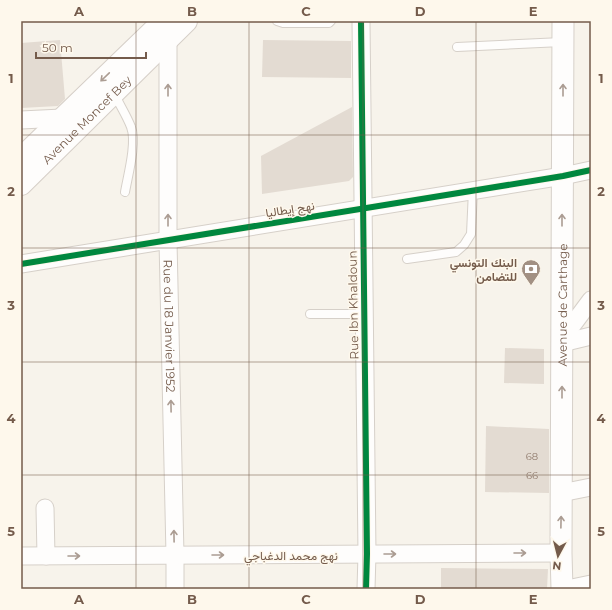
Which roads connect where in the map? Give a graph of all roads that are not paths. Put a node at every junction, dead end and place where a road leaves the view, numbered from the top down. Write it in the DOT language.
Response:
graph roads {
  1 [pos="186,21"];
  2 [pos="277,21"];
  3 [pos="331,21"];
  4 [pos="361,21"];
  5 [pos="563,21"];
  6 [pos="166,30"];
  7 [pos="563,42"];
  8 [pos="457,47"];
  9 [pos="113,93"];
  10 [pos="62,118"];
  11 [pos="21,120"];
  12 [pos="21,158"];
  13 [pos="591,170"];
  14 [pos="563,176"];
  15 [pos="21,184"];
  16 [pos="473,190"];
  17 [pos="125,192"];
  18 [pos="363,208"];
  19 [pos="168,241"];
  20 [pos="407,259"];
  21 [pos="21,264"];
  22 [pos="591,300"];
  23 [pos="310,314"];
  24 [pos="364,314"];
  25 [pos="591,336"];
  26 [pos="562,341"];
  27 [pos="591,487"];
  28 [pos="562,493"];
  29 [pos="45,508"];
  30 [pos="561,552"];
  31 [pos="367,554"];
  32 [pos="175,555"];
  33 [pos="21,556"];
  34 [pos="46,556"];
  35 [pos="591,584"];
  36 [pos="175,589"];
  37 [pos="366,589"];
  38 [pos="562,589"];
  39 [pos="567,589"];
  1 -- 6 [label="main road, Avenue Moncef Bey"];
  2 -- 3 [label="lane"];
  4 -- 18 [label="street, Rue Ibn Khaldoun"];
  5 -- 7 [label="street, Avenue de Carthage"];
  6 -- 9 [label="main road, Avenue Moncef Bey"];
  6 -- 10 [label="main road, Avenue Moncef Bey, one-way"];
  19 -- 6 [label="street, Rue du 18 Janvier 1952, one-way"];
  7 -- 8 [label="lane"];
  14 -- 7 [label="street, Avenue de Carthage, one-way"];
  9 -- 15 [label="main road, Avenue Moncef Bey"];
  9 -- 17 [label="lane"];
  10 -- 11 [label="street"];
  10 -- 12 [label="main road, Avenue Moncef Bey"];
  13 -- 14 [label="street, نهج إيطاليا"];
  14 -- 16 [label="street, نهج إيطاليا"];
  26 -- 14 [label="street, Avenue de Carthage, one-way"];
  16 -- 18 [label="street, نهج إيطاليا"];
  16 -- 20 [label="lane"];
  18 -- 19 [label="street, نهج إيطاليا"];
  18 -- 24 [label="street, Rue Ibn Khaldoun"];
  19 -- 21 [label="street, نهج إيطاليا"];
  32 -- 19 [label="street, Rue du 18 Janvier 1952, one-way"];
  22 -- 26 [label="street"];
  23 -- 24 [label="lane"];
  24 -- 31 [label="street, Rue Ibn Khaldoun"];
  25 -- 26 [label="street"];
  28 -- 26 [label="street, Avenue de Carthage, one-way"];
  27 -- 28 [label="street"];
  30 -- 28 [label="street, Avenue de Carthage, one-way"];
  29 -- 34 [label="street"];
  31 -- 30 [label="street, نهج محمد الدغباجي, one-way"];
  30 -- 38 [label="street, Avenue de Carthage"];
  32 -- 31 [label="street, نهج محمد الدغباجي, one-way"];
  31 -- 37 [label="street, Rue Ibn Khaldoun"];
  34 -- 32 [label="street, نهج محمد الدغباجي, one-way"];
  32 -- 36 [label="street, Rue du 18 Janvier 1952"];
  33 -- 34 [label="street, نهج محمد الدغباجي"];
  35 -- 39 [label="street"];
}
